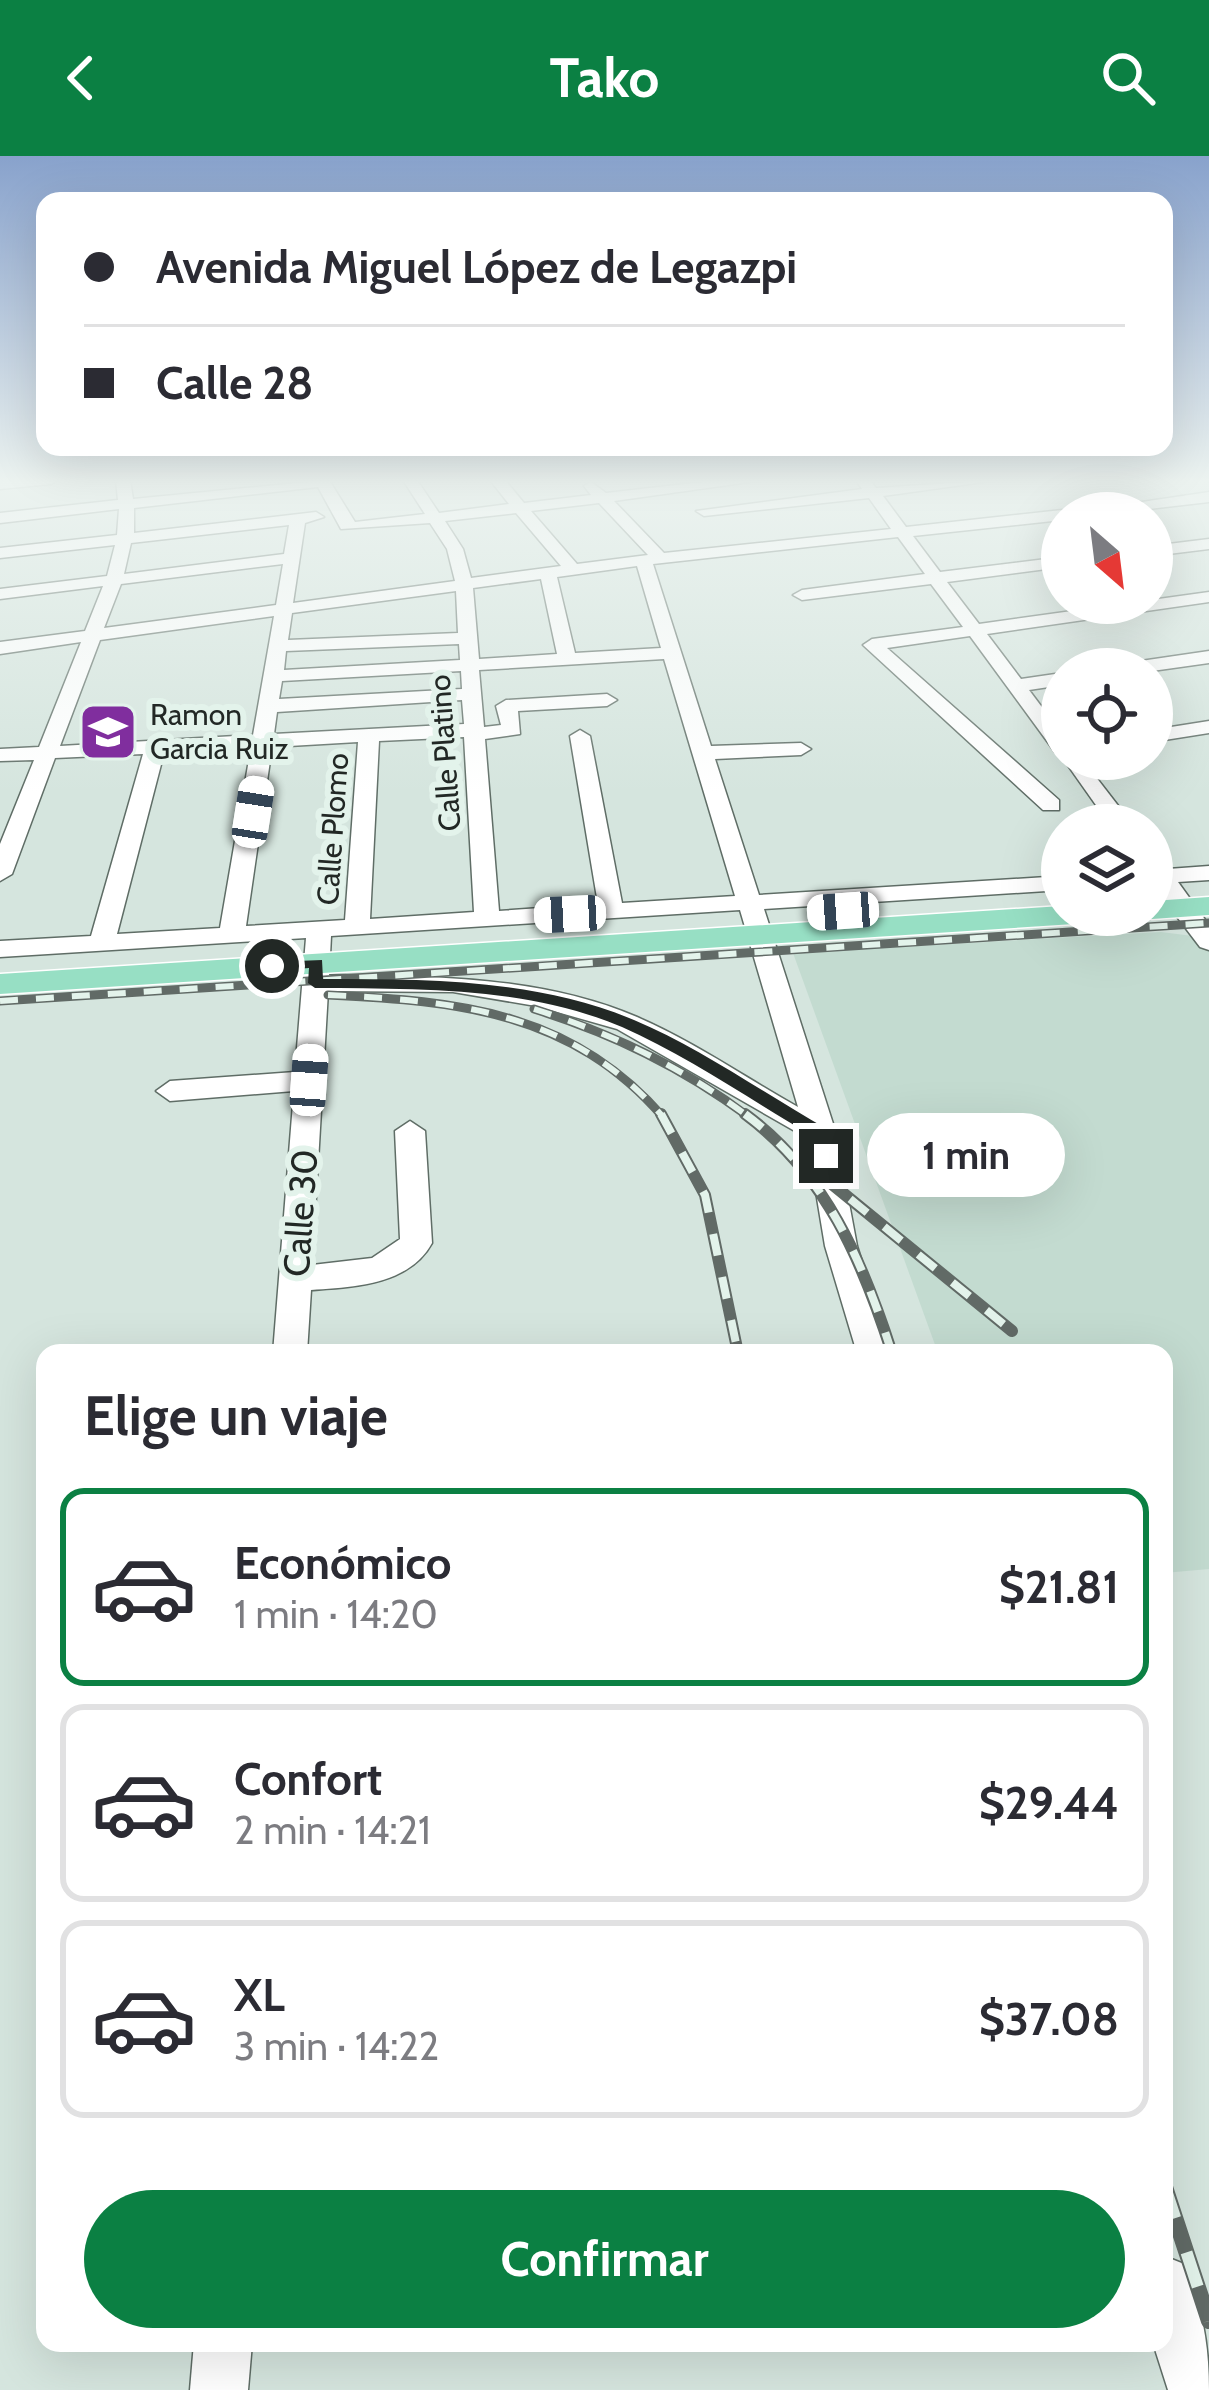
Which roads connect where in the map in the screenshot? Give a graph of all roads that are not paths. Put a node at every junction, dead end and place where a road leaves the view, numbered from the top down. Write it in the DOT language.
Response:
graph roads {
  1 [pos="79,584"];
  2 [pos="112,584"];
  3 [pos="289,584"];
  4 [pos="456,584"];
  5 [pos="464,584"];
  6 [pos="550,584"];
  7 [pos="657,584"];
  8 [pos="886,584"];
  9 [pos="940,584"];
  10 [pos="0,594"];
  11 [pos="802,595"];
  12 [pos="1209,597"];
  13 [pos="466,608"];
  14 [pos="285,612"];
  15 [pos="972,629"];
  16 [pos="93,635"];
  17 [pos="468,638"];
  18 [pos="280,646"];
  19 [pos="6,647"];
  20 [pos="672,652"];
  21 [pos="1209,657"];
  22 [pos="566,658"];
  23 [pos="469,662"];
  24 [pos="1173,662"];
  25 [pos="0,674"];
  26 [pos="275,676"];
  27 [pos="1041,682"];
  28 [pos="1016,686"];
  29 [pos="471,694"];
  30 [pos="607,700"];
  31 [pos="270,706"];
  32 [pos="1041,720"];
  33 [pos="1209,727"];
  34 [pos="474,732"];
  35 [pos="1173,733"];
  36 [pos="369,736"];
  37 [pos="580,736"];
  38 [pos="264,741"];
  39 [pos="155,747"];
  40 [pos="801,748"];
  41 [pos="47,752"];
  42 [pos="704,753"];
  43 [pos="0,755"];
  44 [pos="1087,780"];
  45 [pos="1051,804"];
  46 [pos="1106,804"];
  47 [pos="0,874"];
  48 [pos="1209,874"];
  49 [pos="1041,885"];
  50 [pos="1041,898"];
  51 [pos="1180,902"];
  52 [pos="611,911"];
  53 [pos="1041,915"];
  54 [pos="755,918"];
  55 [pos="487,919"];
  56 [pos="357,926"];
  57 [pos="232,934"];
  58 [pos="102,942"];
  59 [pos="0,949"];
  60 [pos="317,955"];
  61 [pos="0,964"];
  62 [pos="0,984"];
  63 [pos="309,1080"];
  64 [pos="170,1091"];
  65 [pos="410,1131"];
  66 [pos="821,1133"];
  67 [pos="295,1279"];
  68 [pos="291,1344"];
  69 [pos="871,1344"];
  70 [pos="1173,2313"];
  71 [pos="222,2352"];
  72 [pos="219,2390"];
  73 [pos="1197,2390"];
  1 -- 10 [label="street"];
  2 -- 16 [label="street"];
  3 -- 14 [label="street"];
  4 -- 14 [label="street"];
  5 -- 13 [label="street, Calle Platino"];
  6 -- 22 [label="street"];
  7 -- 20 [label="street"];
  8 -- 11 [label="street"];
  9 -- 15 [label="street"];
  12 -- 15 [label="street"];
  13 -- 14 [label="street"];
  13 -- 17 [label="street, Calle Platino"];
  14 -- 16 [label="street"];
  14 -- 18 [label="street"];
  15 -- 28 [label="street"];
  15 -- 45 [label="street"];
  16 -- 19 [label="street"];
  16 -- 41 [label="street"];
  17 -- 18 [label="street"];
  17 -- 23 [label="street, Calle Platino"];
  18 -- 26 [label="street"];
  19 -- 25 [label="street"];
  20 -- 22 [label="street"];
  20 -- 42 [label="street"];
  21 -- 24 [label="street"];
  22 -- 23 [label="street"];
  23 -- 26 [label="street"];
  23 -- 29 [label="street, Calle Platino"];
  26 -- 31 [label="street"];
  27 -- 28 [label="street"];
  28 -- 32 [label="street"];
  29 -- 31 [label="street"];
  29 -- 34 [label="street, Calle Platino"];
  30 -- 34 [label="street"];
  31 -- 38 [label="street"];
  33 -- 35 [label="street"];
  34 -- 36 [label="street"];
  34 -- 55 [label="street, Calle Platino"];
  36 -- 38 [label="street"];
  36 -- 56 [label="street, Calle Plomo"];
  37 -- 52 [label="street"];
  38 -- 39 [label="street"];
  38 -- 57 [label="street"];
  39 -- 41 [label="street"];
  39 -- 58 [label="street"];
  40 -- 42 [label="street"];
  41 -- 43 [label="street"];
  41 -- 47 [label="street"];
  42 -- 54 [label="street"];
  44 -- 46 [label="street"];
  48 -- 51 [label="street"];
  49 -- 54 [label="street"];
  50 -- 54 [label="main road"];
  52 -- 54 [label="street"];
  52 -- 55 [label="street"];
  53 -- 54 [label="main road"];
  54 -- 60 [label="main road"];
  54 -- 66 [label="street"];
  55 -- 56 [label="street"];
  56 -- 60 [label="street"];
  57 -- 58 [label="street"];
  57 -- 60 [label="street"];
  58 -- 59 [label="street"];
  60 -- 61 [label="main road"];
  60 -- 62 [label="main road"];
  60 -- 63 [label="street, Calle 30"];
  60 -- 66 [label="street"];
  63 -- 64 [label="street"];
  63 -- 67 [label="street, Calle 30"];
  65 -- 67 [label="street"];
  66 -- 69 [label="street"];
  67 -- 68 [label="street, Calle 30"];
  70 -- 73 [label="street"];
  71 -- 72 [label="street"];
}
